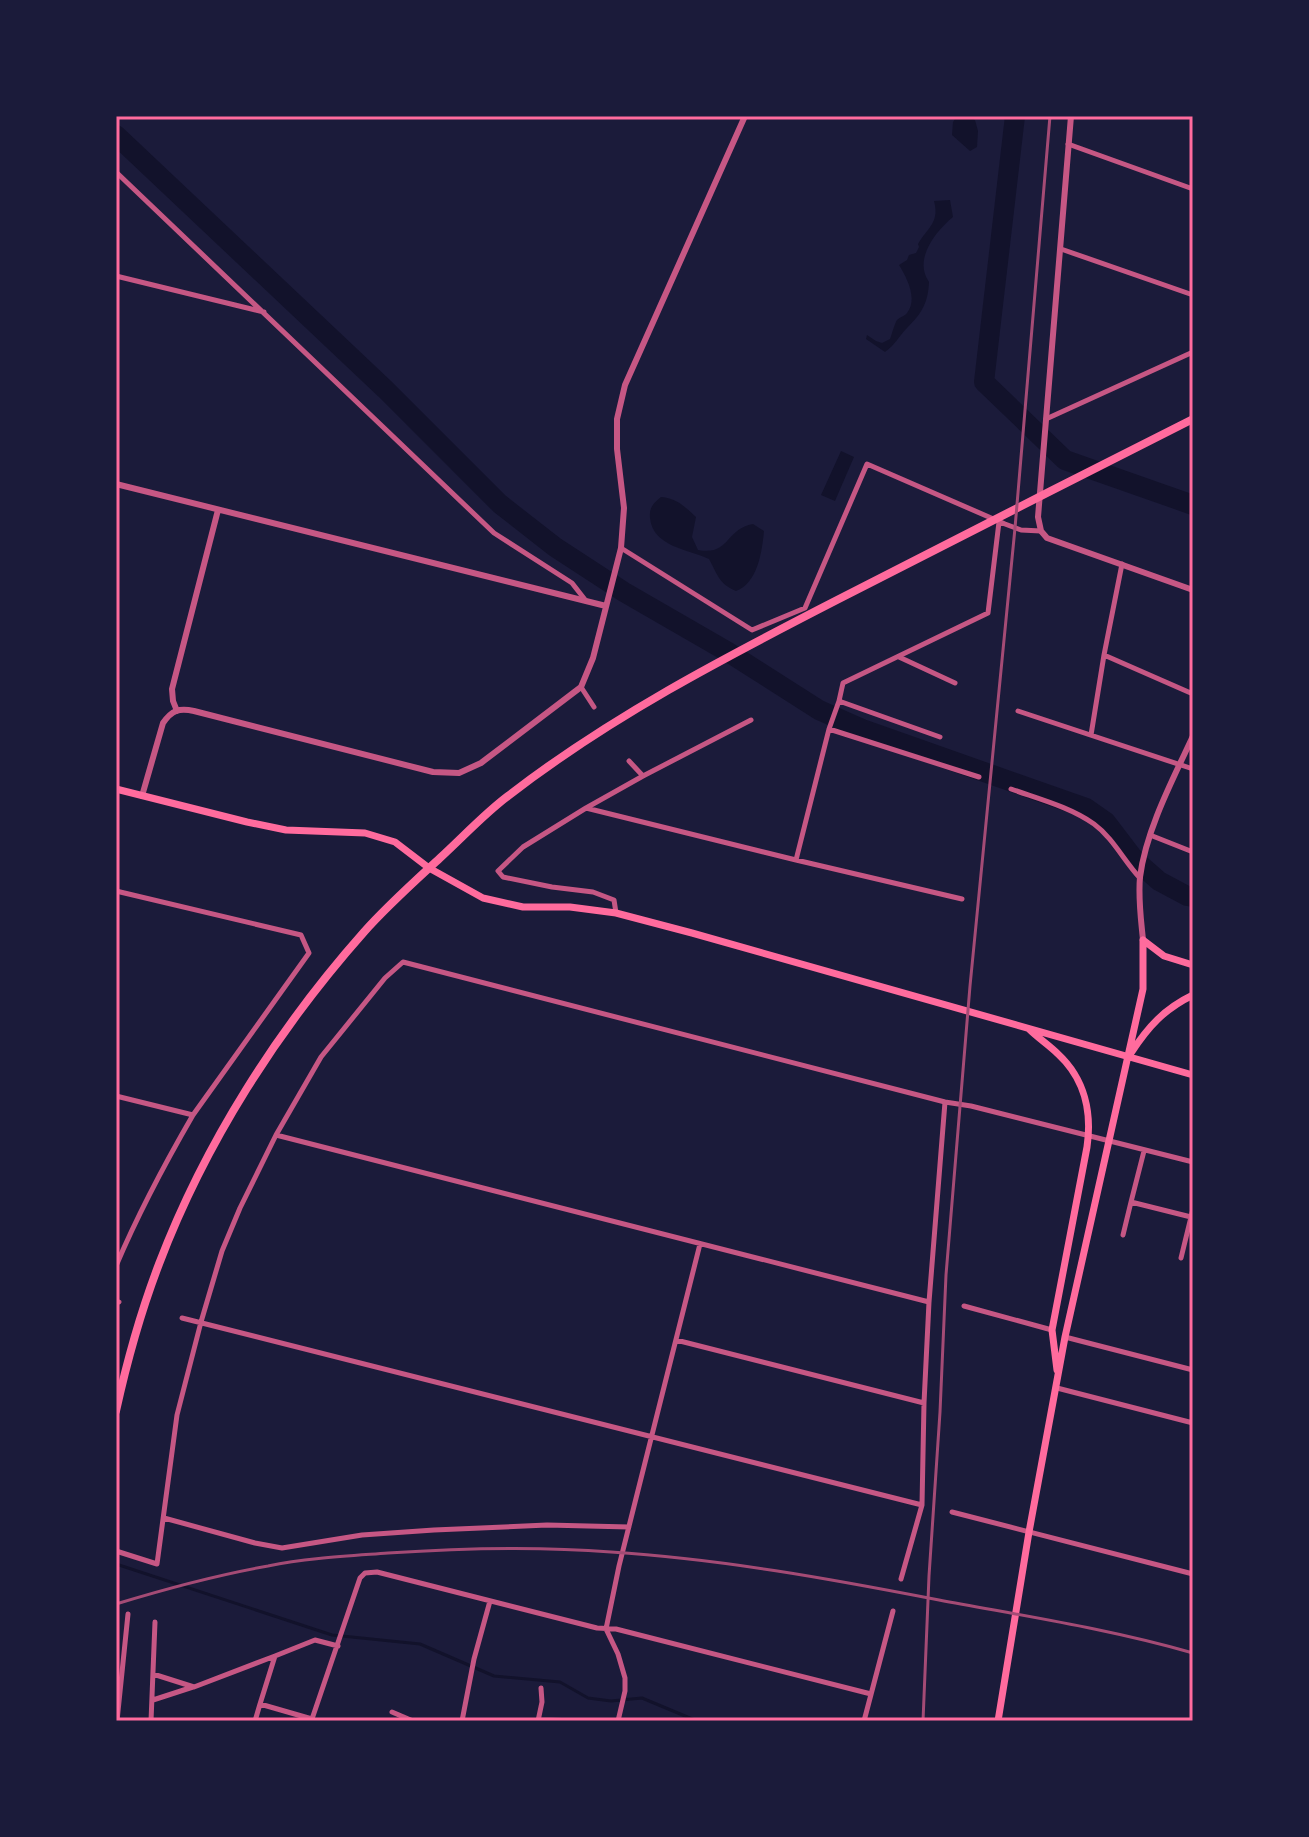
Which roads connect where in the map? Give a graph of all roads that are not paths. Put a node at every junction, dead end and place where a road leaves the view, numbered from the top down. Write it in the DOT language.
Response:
graph roads {
  1 [pos="745,116"];
  2 [pos="1071,116"];
  3 [pos="1068,144"];
  4 [pos="116,172"];
  5 [pos="1193,189"];
  6 [pos="1061,249"];
  7 [pos="116,276"];
  8 [pos="1193,295"];
  9 [pos="265,312"];
  10 [pos="1193,352"];
  11 [pos="1046,419"];
  12 [pos="1193,419"];
  13 [pos="116,484"];
  14 [pos="218,510"];
  15 [pos="999,522"];
  16 [pos="1041,531"];
  17 [pos="621,548"];
  18 [pos="1122,564"];
  19 [pos="1193,590"];
  20 [pos="587,602"];
  21 [pos="606,606"];
  22 [pos="1104,655"];
  23 [pos="898,657"];
  24 [pos="955,683"];
  25 [pos="581,687"];
  26 [pos="1193,694"];
  27 [pos="839,701"];
  28 [pos="594,707"];
  29 [pos="177,711"];
  30 [pos="1018,711"];
  31 [pos="751,720"];
  32 [pos="829,729"];
  33 [pos="1091,735"];
  34 [pos="1193,736"];
  35 [pos="940,737"];
  36 [pos="629,761"];
  37 [pos="1180,764"];
  38 [pos="1193,769"];
  39 [pos="643,776"];
  40 [pos="979,777"];
  41 [pos="116,789"];
  42 [pos="1011,789"];
  43 [pos="142,796"];
  44 [pos="586,808"];
  45 [pos="1150,835"];
  46 [pos="1193,852"];
  47 [pos="796,860"];
  48 [pos="429,868"];
  49 [pos="1140,877"];
  50 [pos="116,891"];
  51 [pos="962,899"];
  52 [pos="616,913"];
  53 [pos="1143,940"];
  54 [pos="1193,965"];
  55 [pos="1193,995"];
  56 [pos="1027,1027"];
  57 [pos="1127,1058"];
  58 [pos="1193,1074"];
  59 [pos="116,1096"];
  60 [pos="945,1102"];
  61 [pos="193,1115"];
  62 [pos="276,1135"];
  63 [pos="1108,1141"];
  64 [pos="1144,1151"];
  65 [pos="1193,1162"];
  66 [pos="1131,1202"];
  67 [pos="1193,1210"];
  68 [pos="1191,1217"];
  69 [pos="1123,1235"];
  70 [pos="700,1244"];
  71 [pos="1181,1258"];
  72 [pos="116,1266"];
  73 [pos="929,1302"];
  74 [pos="964,1306"];
  75 [pos="182,1318"];
  76 [pos="201,1322"];
  77 [pos="1052,1330"];
  78 [pos="1065,1337"];
  79 [pos="676,1340"];
  80 [pos="1193,1370"];
  81 [pos="1058,1384"];
  82 [pos="924,1403"];
  83 [pos="116,1411"];
  84 [pos="1193,1423"];
  85 [pos="652,1437"];
  86 [pos="922,1505"];
  87 [pos="952,1512"];
  88 [pos="164,1518"];
  89 [pos="629,1527"];
  90 [pos="1029,1532"];
  91 [pos="116,1551"];
  92 [pos="1193,1574"];
  93 [pos="901,1579"];
  94 [pos="490,1601"];
  95 [pos="893,1611"];
  96 [pos="128,1614"];
  97 [pos="155,1622"];
  98 [pos="606,1629"];
  99 [pos="338,1646"];
  100 [pos="275,1656"];
  101 [pos="153,1674"];
  102 [pos="194,1687"];
  103 [pos="541,1688"];
  104 [pos="871,1694"];
  105 [pos="152,1700"];
  106 [pos="260,1704"];
  107 [pos="392,1712"];
  108 [pos="117,1721"];
  109 [pos="151,1721"];
  110 [pos="255,1721"];
  111 [pos="413,1721"];
  112 [pos="462,1721"];
  113 [pos="538,1721"];
  114 [pos="586,1721"];
  115 [pos="618,1721"];
  116 [pos="864,1721"];
  117 [pos="998,1721"];
  1 -- 17 [label="street"];
  2 -- 3 [label="street"];
  3 -- 5 [label="street"];
  3 -- 6 [label="street"];
  4 -- 9 [label="street"];
  6 -- 8 [label="street"];
  6 -- 11 [label="street"];
  7 -- 9 [label="street"];
  9 -- 20 [label="street"];
  10 -- 11 [label="street"];
  11 -- 16 [label="street"];
  12 -- 48 [label="highway"];
  13 -- 14 [label="street"];
  14 -- 20 [label="street"];
  14 -- 29 [label="street"];
  15 -- 16 [label="street"];
  15 -- 17 [label="street"];
  15 -- 23 [label="street"];
  16 -- 18 [label="street"];
  17 -- 21 [label="street"];
  18 -- 19 [label="street"];
  18 -- 22 [label="street"];
  20 -- 21 [label="street"];
  21 -- 25 [label="street"];
  22 -- 26 [label="street"];
  22 -- 33 [label="street"];
  23 -- 24 [label="street"];
  23 -- 27 [label="street"];
  25 -- 28 [label="street"];
  25 -- 29 [label="street"];
  27 -- 32 [label="street"];
  27 -- 35 [label="street"];
  29 -- 43 [label="street"];
  30 -- 33 [label="street"];
  31 -- 39 [label="street"];
  32 -- 40 [label="street"];
  32 -- 47 [label="street"];
  33 -- 37 [label="street"];
  34 -- 37 [label="street"];
  36 -- 39 [label="street"];
  37 -- 38 [label="street"];
  37 -- 45 [label="street"];
  39 -- 44 [label="street"];
  41 -- 43 [label="main road"];
  42 -- 49 [label="street"];
  43 -- 48 [label="main road"];
  44 -- 47 [label="street"];
  44 -- 52 [label="street"];
  45 -- 46 [label="street"];
  45 -- 49 [label="street"];
  47 -- 51 [label="street"];
  48 -- 52 [label="main road"];
  48 -- 83 [label="highway"];
  49 -- 53 [label="street"];
  50 -- 61 [label="street"];
  52 -- 56 [label="main road"];
  53 -- 54 [label="main road"];
  53 -- 57 [label="main road"];
  55 -- 57 [label="main road"];
  56 -- 58 [label="main road"];
  56 -- 77 [label="main road"];
  57 -- 63 [label="main road"];
  59 -- 61 [label="street"];
  60 -- 62 [label="street"];
  60 -- 63 [label="street"];
  60 -- 73 [label="street"];
  61 -- 72 [label="street"];
  62 -- 70 [label="street"];
  62 -- 76 [label="street"];
  63 -- 64 [label="street"];
  63 -- 78 [label="main road"];
  64 -- 65 [label="street"];
  64 -- 66 [label="street"];
  66 -- 68 [label="street"];
  66 -- 69 [label="street"];
  67 -- 68 [label="street"];
  68 -- 71 [label="street"];
  70 -- 73 [label="street"];
  70 -- 79 [label="street"];
  73 -- 82 [label="street"];
  74 -- 77 [label="street"];
  75 -- 76 [label="street"];
  76 -- 85 [label="street"];
  76 -- 88 [label="street"];
  77 -- 81 [label="main road"];
  78 -- 80 [label="street"];
  78 -- 81 [label="main road"];
  79 -- 82 [label="street"];
  79 -- 85 [label="street"];
  81 -- 84 [label="street"];
  81 -- 90 [label="main road"];
  82 -- 86 [label="street"];
  85 -- 86 [label="street"];
  85 -- 89 [label="street"];
  86 -- 93 [label="street"];
  87 -- 90 [label="street"];
  88 -- 89 [label="street"];
  88 -- 91 [label="street"];
  89 -- 98 [label="street"];
  90 -- 92 [label="street"];
  90 -- 117 [label="main road"];
  94 -- 98 [label="street"];
  94 -- 99 [label="street"];
  94 -- 112 [label="street"];
  95 -- 104 [label="street"];
  96 -- 108 [label="street"];
  97 -- 101 [label="street"];
  98 -- 104 [label="street"];
  98 -- 115 [label="street"];
  99 -- 100 [label="street"];
  99 -- 106 [label="street"];
  100 -- 102 [label="street"];
  100 -- 106 [label="street"];
  101 -- 102 [label="street"];
  101 -- 105 [label="street"];
  102 -- 105 [label="street"];
  103 -- 113 [label="street"];
  104 -- 116 [label="street"];
  105 -- 109 [label="street"];
  106 -- 110 [label="street"];
  107 -- 111 [label="street"];
  113 -- 114 [label="street"];
}
